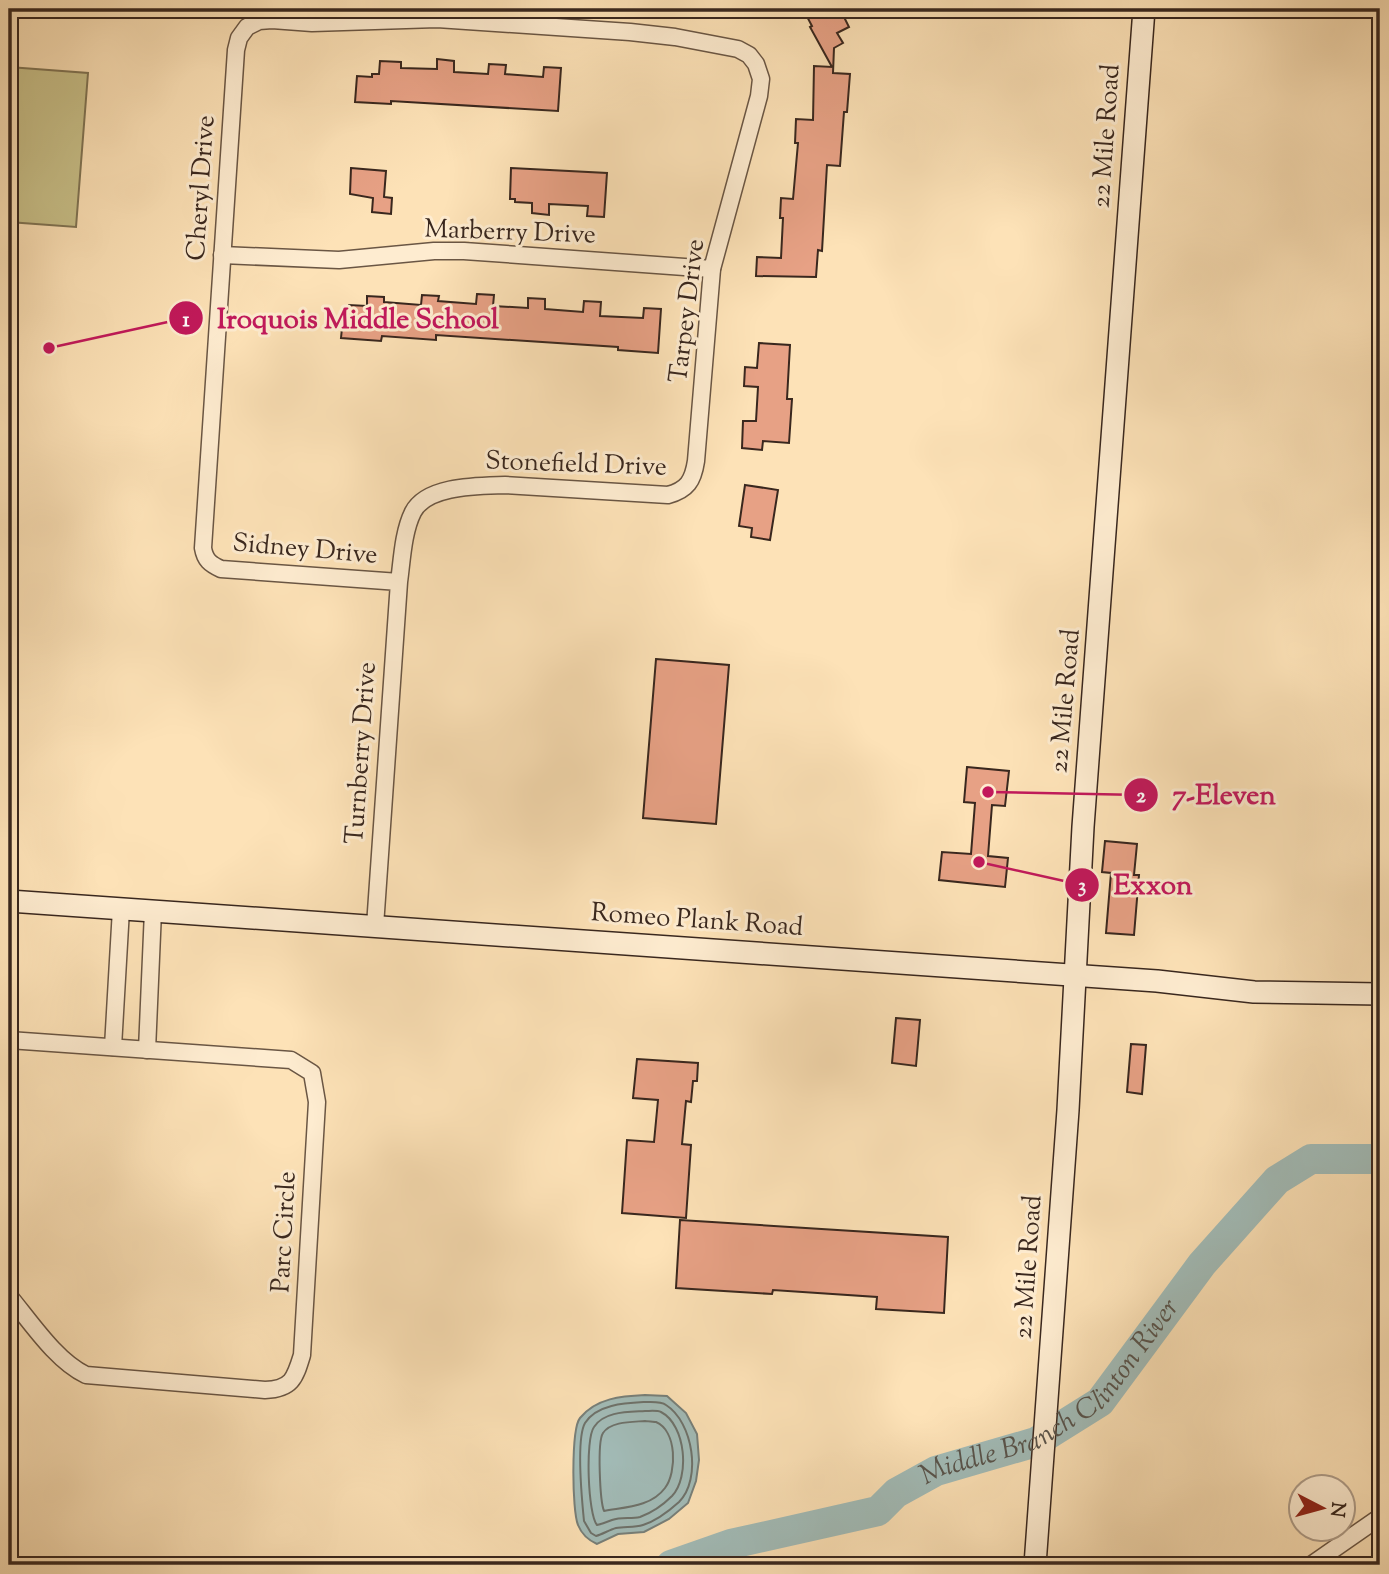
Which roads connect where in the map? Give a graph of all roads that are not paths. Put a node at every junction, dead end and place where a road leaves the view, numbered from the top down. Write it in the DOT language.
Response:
graph roads {
  1 [pos="1144,9"];
  2 [pos="474,15"];
  3 [pos="222,255"];
  4 [pos="712,269"];
  5 [pos="689,484"];
  6 [pos="209,563"];
  7 [pos="399,582"];
  8 [pos="9,901"];
  9 [pos="121,909"];
  10 [pos="153,911"];
  11 [pos="375,926"];
  12 [pos="1075,975"];
  13 [pos="1380,994"];
  14 [pos="9,1040"];
  15 [pos="113,1048"];
  16 [pos="147,1050"];
  17 [pos="9,1297"];
  18 [pos="1380,1517"];
  19 [pos="1035,1565"];
  20 [pos="1311,1565"];
  1 -- 12 [label="street, 22 Mile Road"];
  2 -- 3 [label="street, Cheryl Drive"];
  2 -- 4 [label="street, Tarpey Drive"];
  3 -- 4 [label="street, Marberry Drive"];
  3 -- 6 [label="street, Cheryl Drive"];
  4 -- 5 [label="street, Tarpey Drive"];
  5 -- 7 [label="street, Stonefield Drive"];
  6 -- 7 [label="street, Sidney Drive"];
  7 -- 11 [label="street, Turnberry Drive"];
  8 -- 9 [label="street, Romeo Plank Road"];
  9 -- 10 [label="street, Romeo Plank Road"];
  9 -- 15 [label="street"];
  10 -- 11 [label="street, Romeo Plank Road"];
  10 -- 16 [label="street"];
  11 -- 12 [label="street, Romeo Plank Road"];
  12 -- 13 [label="street, Romeo Plank Road"];
  12 -- 19 [label="street, 22 Mile Road"];
  14 -- 15 [label="street, Parc Circle"];
  15 -- 16 [label="street, Parc Circle"];
  16 -- 17 [label="street, Parc Circle"];
  18 -- 20 [label="street"];
}
